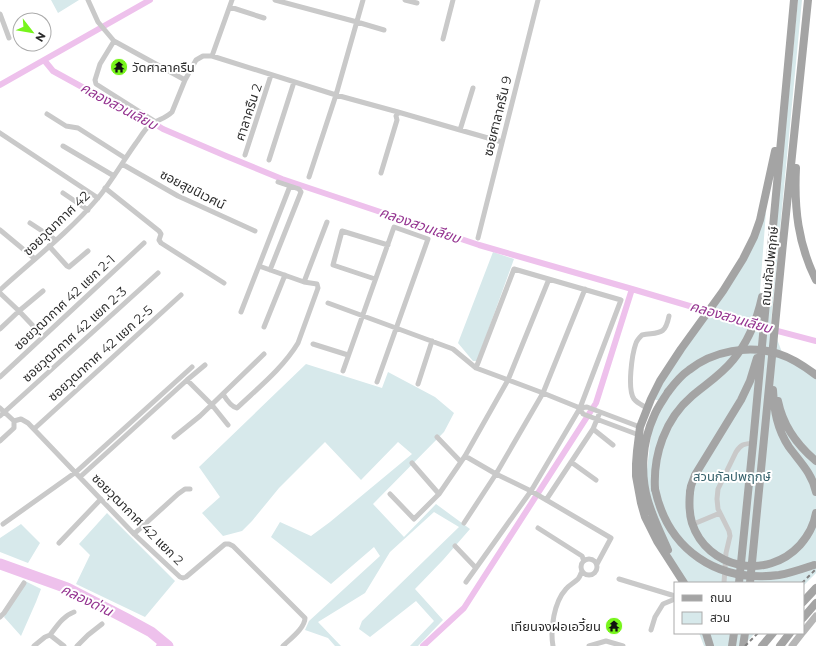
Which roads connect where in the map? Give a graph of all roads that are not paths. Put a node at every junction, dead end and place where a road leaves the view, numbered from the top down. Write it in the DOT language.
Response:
graph roads {
  1 [pos="88,0"];
  2 [pos="232,0"];
  3 [pos="278,0"];
  4 [pos="363,0"];
  5 [pos="405,0"];
  6 [pos="453,0"];
  7 [pos="538,0"];
  8 [pos="794,0"];
  9 [pos="808,0"];
  10 [pos="417,3"];
  11 [pos="230,8"];
  12 [pos="0,14"];
  13 [pos="264,18"];
  14 [pos="357,22"];
  15 [pos="384,30"];
  16 [pos="9,38"];
  17 [pos="443,39"];
  18 [pos="114,41"];
  19 [pos="212,56"];
  20 [pos="271,75"];
  21 [pos="185,80"];
  22 [pos="294,82"];
  23 [pos="800,83"];
  24 [pos="473,88"];
  25 [pos="336,95"];
  26 [pos="398,112"];
  27 [pos="47,114"];
  28 [pos="783,117"];
  29 [pos="155,122"];
  30 [pos="460,130"];
  31 [pos="1,135"];
  32 [pos="502,142"];
  33 [pos="63,146"];
  34 [pos="245,155"];
  35 [pos="125,158"];
  36 [pos="269,160"];
  37 [pos="122,164"];
  38 [pos="381,173"];
  39 [pos="114,176"];
  40 [pos="309,177"];
  41 [pos="278,182"];
  42 [pos="290,186"];
  43 [pos="105,188"];
  44 [pos="63,193"];
  45 [pos="98,198"];
  46 [pos="88,210"];
  47 [pos="327,222"];
  48 [pos="30,223"];
  49 [pos="0,230"];
  50 [pos="255,231"];
  51 [pos="478,238"];
  52 [pos="56,240"];
  53 [pos="144,243"];
  54 [pos="388,245"];
  55 [pos="50,246"];
  56 [pos="88,251"];
  57 [pos="35,259"];
  58 [pos="258,266"];
  59 [pos="270,270"];
  60 [pos="158,272"];
  61 [pos="285,275"];
  62 [pos="376,279"];
  63 [pos="549,279"];
  64 [pos="816,280"];
  65 [pos="304,282"];
  66 [pos="224,283"];
  67 [pos="585,289"];
  68 [pos="0,290"];
  69 [pos="43,291"];
  70 [pos="0,293"];
  71 [pos="181,295"];
  72 [pos="328,303"];
  73 [pos="19,311"];
  74 [pos="241,312"];
  75 [pos="362,316"];
  76 [pos="668,316"];
  77 [pos="760,321"];
  78 [pos="264,327"];
  79 [pos="397,328"];
  80 [pos="0,329"];
  81 [pos="763,336"];
  82 [pos="24,340"];
  83 [pos="432,341"];
  84 [pos="313,344"];
  85 [pos="264,354"];
  86 [pos="348,355"];
  87 [pos="772,361"];
  88 [pos="205,365"];
  89 [pos="192,367"];
  90 [pos="476,368"];
  91 [pos="343,372"];
  92 [pos="816,375"];
  93 [pos="0,376"];
  94 [pos="187,380"];
  95 [pos="508,380"];
  96 [pos="377,382"];
  97 [pos="418,384"];
  98 [pos="543,393"];
  99 [pos="222,394"];
  100 [pos="212,405"];
  101 [pos="0,408"];
  102 [pos="580,408"];
  103 [pos="647,408"];
  104 [pos="598,411"];
  105 [pos="4,412"];
  106 [pos="0,416"];
  107 [pos="595,418"];
  108 [pos="14,421"];
  109 [pos="228,425"];
  110 [pos="34,429"];
  111 [pos="593,429"];
  112 [pos="640,431"];
  113 [pos="174,437"];
  114 [pos="437,437"];
  115 [pos="0,441"];
  116 [pos="753,443"];
  117 [pos="613,445"];
  118 [pos="465,456"];
  119 [pos="816,461"];
  120 [pos="461,462"];
  121 [pos="571,462"];
  122 [pos="412,463"];
  123 [pos="76,472"];
  124 [pos="496,474"];
  125 [pos="80,477"];
  126 [pos="596,480"];
  127 [pos="190,489"];
  128 [pos="816,492"];
  129 [pos="535,493"];
  130 [pos="390,494"];
  131 [pos="439,494"];
  132 [pos="101,499"];
  133 [pos="546,500"];
  134 [pos="720,513"];
  135 [pos="816,513"];
  136 [pos="464,523"];
  137 [pos="696,523"];
  138 [pos="3,524"];
  139 [pos="538,528"];
  140 [pos="134,534"];
  141 [pos="59,543"];
  142 [pos="455,546"];
  143 [pos="584,561"];
  144 [pos="597,564"];
  145 [pos="815,564"];
  146 [pos="476,568"];
  147 [pos="582,571"];
  148 [pos="678,573"];
  149 [pos="619,579"];
  150 [pos="466,582"];
  151 [pos="683,582"];
  152 [pos="724,582"];
  153 [pos="739,582"];
  154 [pos="750,582"];
  155 [pos="24,583"];
  156 [pos="816,588"];
  157 [pos="674,596"];
  158 [pos="674,599"];
  159 [pos="804,601"];
  160 [pos="816,603"];
  161 [pos="74,612"];
  162 [pos="816,616"];
  163 [pos="0,617"];
  164 [pos="804,617"];
  165 [pos="102,624"];
  166 [pos="651,630"];
  167 [pos="804,631"];
  168 [pos="706,634"];
  169 [pos="734,634"];
  170 [pos="745,634"];
  171 [pos="772,634"];
  172 [pos="789,634"];
  173 [pos="801,634"];
  174 [pos="50,635"];
  175 [pos="34,646"];
  176 [pos="64,646"];
  177 [pos="77,646"];
  178 [pos="282,646"];
  179 [pos="553,646"];
  180 [pos="589,646"];
  181 [pos="623,646"];
  182 [pos="710,646"];
  183 [pos="732,646"];
  184 [pos="743,646"];
  185 [pos="762,646"];
  186 [pos="780,646"];
  187 [pos="792,646"];
  1 -- 18 [label="street"];
  2 -- 11 [label="street"];
  3 -- 14 [label="street"];
  4 -- 14 [label="street"];
  5 -- 10 [label="street"];
  6 -- 17 [label="street"];
  7 -- 32 [label="street, ซอยศาลาครืน 9"];
  8 -- 28 [label="main road, ถนนกัลปพฤกษ์"];
  9 -- 23 [label="main road, ถนนกัลปพฤกษ์"];
  11 -- 13 [label="street"];
  11 -- 19 [label="street"];
  12 -- 16 [label="street"];
  14 -- 15 [label="street"];
  14 -- 25 [label="street"];
  18 -- 21 [label="street"];
  18 -- 29 [label="street"];
  19 -- 20 [label="street"];
  19 -- 21 [label="street, ซอยวุฒากาศ 42"];
  20 -- 22 [label="street"];
  20 -- 34 [label="street, ศาลาครืน 2"];
  21 -- 29 [label="street, ซอยวุฒากาศ 42"];
  22 -- 25 [label="street"];
  22 -- 36 [label="street"];
  23 -- 64 [label="main road"];
  23 -- 87 [label="main road, ถนนกัลปพฤกษ์"];
  24 -- 30 [label="street"];
  25 -- 26 [label="street"];
  25 -- 40 [label="street"];
  26 -- 30 [label="street"];
  26 -- 38 [label="street"];
  27 -- 35 [label="street"];
  28 -- 77 [label="main road, ถนนกัลปพฤกษ์"];
  28 -- 103 [label="main road"];
  29 -- 35 [label="street, ซอยวุฒากาศ 42"];
  30 -- 32 [label="street"];
  31 -- 45 [label="street"];
  32 -- 51 [label="street, ซอยศาลาครืน 9"];
  33 -- 39 [label="street"];
  35 -- 37 [label="street, ซอยวุฒากาศ 42"];
  37 -- 39 [label="street, ซอยวุฒากาศ 42"];
  37 -- 50 [label="street, ซอยสุขนิเวศน์"];
  39 -- 43 [label="street, ซอยวุฒากาศ 42"];
  41 -- 42 [label="street"];
  42 -- 58 [label="street"];
  42 -- 59 [label="street"];
  43 -- 45 [label="street, ซอยวุฒากาศ 42"];
  43 -- 66 [label="street"];
  44 -- 46 [label="street"];
  45 -- 46 [label="street, ซอยวุฒากาศ 42"];
  46 -- 52 [label="street, ซอยวุฒากาศ 42"];
  47 -- 65 [label="street"];
  48 -- 52 [label="street"];
  49 -- 57 [label="street"];
  52 -- 55 [label="street, ซอยวุฒากาศ 42"];
  53 -- 93 [label="street, ซอยวุฒากาศ 42 แยก 2-1"];
  54 -- 62 [label="street"];
  54 -- 62 [label="street"];
  54 -- 79 [label="street"];
  55 -- 56 [label="street"];
  55 -- 57 [label="street, ซอยวุฒากาศ 42"];
  57 -- 68 [label="street, ซอยวุฒากาศ 42"];
  58 -- 59 [label="street"];
  58 -- 74 [label="street"];
  59 -- 61 [label="street"];
  60 -- 105 [label="street, ซอยวุฒากาศ 42 แยก 2-3"];
  61 -- 65 [label="street"];
  61 -- 78 [label="street"];
  62 -- 75 [label="street"];
  63 -- 67 [label="street"];
  63 -- 90 [label="street"];
  63 -- 95 [label="street"];
  65 -- 99 [label="street"];
  67 -- 98 [label="street"];
  67 -- 102 [label="street"];
  69 -- 73 [label="street"];
  70 -- 73 [label="street"];
  71 -- 110 [label="street, ซอยวุฒากาศ 42 แยก 2-5"];
  72 -- 75 [label="street"];
  73 -- 80 [label="street"];
  73 -- 82 [label="street"];
  75 -- 79 [label="street"];
  75 -- 86 [label="street"];
  76 -- 103 [label="street"];
  77 -- 81 [label="main road, ถนนกัลปพฤกษ์"];
  77 -- 145 [label="main road, bridge"];
  79 -- 83 [label="street"];
  79 -- 96 [label="street"];
  81 -- 116 [label="main road, ถนนกัลปพฤกษ์"];
  81 -- 135 [label="main road, bridge"];
  83 -- 90 [label="street"];
  83 -- 97 [label="street"];
  84 -- 86 [label="street"];
  85 -- 99 [label="street"];
  86 -- 91 [label="street"];
  87 -- 119 [label="main road"];
  87 -- 128 [label="main road"];
  87 -- 154 [label="main road, ถนนกัลปพฤกษ์"];
  88 -- 94 [label="street"];
  89 -- 123 [label="street"];
  90 -- 95 [label="street"];
  92 -- 148 [label="main road, bridge"];
  94 -- 100 [label="street"];
  94 -- 125 [label="street"];
  95 -- 98 [label="street"];
  95 -- 118 [label="street"];
  98 -- 102 [label="street"];
  98 -- 124 [label="street"];
  99 -- 100 [label="street"];
  100 -- 109 [label="street"];
  100 -- 113 [label="street"];
  101 -- 105 [label="street, ซอยวุฒากาศ 42 แยก 2"];
  102 -- 104 [label="street"];
  102 -- 107 [label="street"];
  102 -- 129 [label="street"];
  103 -- 112 [label="main road"];
  104 -- 107 [label="street"];
  104 -- 112 [label="street"];
  105 -- 106 [label="street, ซอยวุฒากาศ 42 แยก 2-3"];
  105 -- 108 [label="street, ซอยวุฒากาศ 42 แยก 2"];
  107 -- 111 [label="street"];
  107 -- 112 [label="street"];
  108 -- 110 [label="street, ซอยวุฒากาศ 42 แยก 2"];
  108 -- 115 [label="street"];
  110 -- 123 [label="street, ซอยวุฒากาศ 42 แยก 2"];
  111 -- 117 [label="street"];
  111 -- 121 [label="street"];
  112 -- 148 [label="main road"];
  114 -- 120 [label="street"];
  116 -- 134 [label="street"];
  116 -- 153 [label="main road, ถนนกัลปพฤกษ์"];
  118 -- 120 [label="street"];
  118 -- 124 [label="street"];
  120 -- 131 [label="street"];
  121 -- 126 [label="street"];
  121 -- 133 [label="street"];
  122 -- 131 [label="street"];
  123 -- 125 [label="street, ซอยวุฒากาศ 42 แยก 2"];
  123 -- 138 [label="street"];
  124 -- 129 [label="street"];
  124 -- 136 [label="street"];
  125 -- 132 [label="street, ซอยวุฒากาศ 42 แยก 2"];
  127 -- 140 [label="street"];
  129 -- 133 [label="street"];
  129 -- 146 [label="street"];
  130 -- 131 [label="street"];
  132 -- 140 [label="street, ซอยวุฒากาศ 42 แยก 2"];
  132 -- 141 [label="street"];
  133 -- 144 [label="street"];
  134 -- 137 [label="street"];
  134 -- 152 [label="street"];
  139 -- 143 [label="street"];
  140 -- 178 [label="street, ซอยวุฒากาศ 42 แยก 2"];
  142 -- 146 [label="street"];
  143 -- 144 [label="street"];
  143 -- 147 [label="street"];
  144 -- 147 [label="street"];
  146 -- 150 [label="street"];
  147 -- 179 [label="street"];
  148 -- 151 [label="main road"];
  149 -- 157 [label="street"];
  155 -- 163 [label="street"];
  156 -- 159 [label="main road"];
  158 -- 166 [label="street"];
  160 -- 164 [label="main road"];
  161 -- 174 [label="street"];
  162 -- 167 [label="main road"];
  165 -- 177 [label="street"];
  168 -- 182 [label="main road"];
  169 -- 183 [label="main road"];
  170 -- 184 [label="main road"];
  171 -- 185 [label="main road"];
  172 -- 186 [label="main road"];
  173 -- 187 [label="main road"];
  174 -- 175 [label="street"];
  174 -- 176 [label="street"];
  180 -- 181 [label="street"];
}
